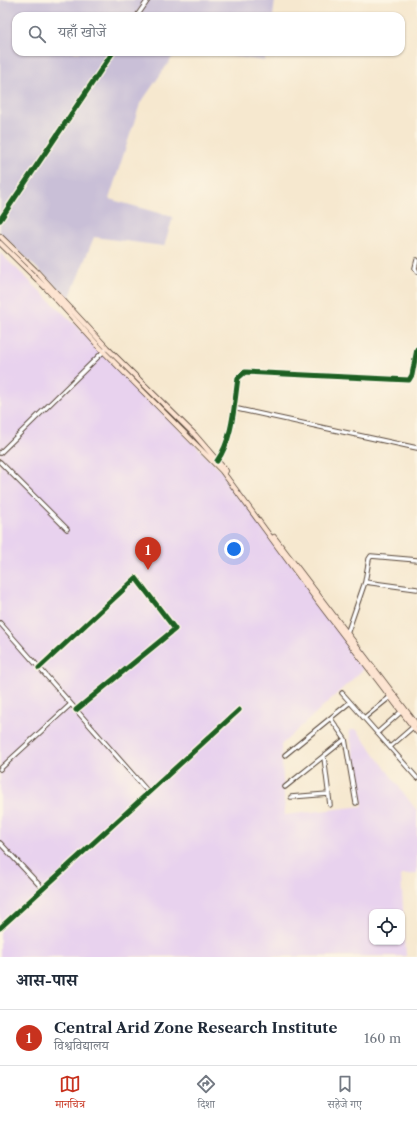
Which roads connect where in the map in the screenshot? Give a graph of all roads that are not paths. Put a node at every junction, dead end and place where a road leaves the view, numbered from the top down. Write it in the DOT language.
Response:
graph roads {
  1 [pos="148,0"];
  2 [pos="140,12"];
  3 [pos="110,56"];
  4 [pos="0,220"];
  5 [pos="0,236"];
  6 [pos="0,243"];
  7 [pos="417,260"];
  8 [pos="417,272"];
  9 [pos="35,274"];
  10 [pos="105,350"];
  11 [pos="417,350"];
  12 [pos="233,408"];
  13 [pos="417,448"];
  14 [pos="0,453"];
  15 [pos="217,461"];
  16 [pos="0,462"];
  17 [pos="67,529"];
  18 [pos="417,560"];
  19 [pos="365,582"];
  20 [pos="417,589"];
  21 [pos="0,622"];
  22 [pos="347,634"];
  23 [pos="39,668"];
  24 [pos="342,693"];
  25 [pos="390,697"];
  26 [pos="349,703"];
  27 [pos="71,704"];
  28 [pos="76,710"];
  29 [pos="239,710"];
  30 [pos="403,710"];
  31 [pos="364,718"];
  32 [pos="331,720"];
  33 [pos="415,726"];
  34 [pos="417,732"];
  35 [pos="378,733"];
  36 [pos="345,739"];
  37 [pos="390,747"];
  38 [pos="285,755"];
  39 [pos="324,757"];
  40 [pos="0,769"];
  41 [pos="416,775"];
  42 [pos="286,786"];
  43 [pos="149,794"];
  44 [pos="328,794"];
  45 [pos="291,797"];
  46 [pos="356,802"];
  47 [pos="330,805"];
  48 [pos="0,843"];
  49 [pos="43,889"];
  50 [pos="0,928"];
  1 -- 2 [label="street"];
  3 -- 4 [label="street"];
  5 -- 9 [label="main road"];
  6 -- 9 [label="main road"];
  7 -- 8 [label="street"];
  9 -- 10 [label="main road"];
  10 -- 14 [label="street"];
  10 -- 15 [label="main road"];
  10 -- 25 [label="main road"];
  11 -- 12 [label="street"];
  12 -- 13 [label="street"];
  12 -- 15 [label="street"];
  15 -- 22 [label="main road"];
  16 -- 17 [label="street"];
  18 -- 19 [label="street"];
  19 -- 20 [label="street"];
  19 -- 22 [label="street"];
  21 -- 23 [label="street"];
  22 -- 30 [label="main road"];
  23 -- 27 [label="street"];
  23 -- 28 [label="street"];
  24 -- 26 [label="street"];
  25 -- 30 [label="main road"];
  25 -- 31 [label="street"];
  26 -- 31 [label="street"];
  26 -- 32 [label="street"];
  27 -- 28 [label="street"];
  27 -- 40 [label="street"];
  28 -- 43 [label="street"];
  29 -- 43 [label="street"];
  30 -- 33 [label="main road"];
  30 -- 35 [label="street"];
  31 -- 35 [label="street"];
  32 -- 36 [label="street"];
  32 -- 38 [label="street"];
  33 -- 34 [label="main road"];
  33 -- 37 [label="street"];
  35 -- 37 [label="street"];
  36 -- 39 [label="street"];
  36 -- 46 [label="street"];
  37 -- 41 [label="street"];
  39 -- 42 [label="street"];
  39 -- 44 [label="street"];
  43 -- 49 [label="street"];
  44 -- 45 [label="street"];
  44 -- 47 [label="street"];
  48 -- 49 [label="street"];
  49 -- 50 [label="street"];
}
